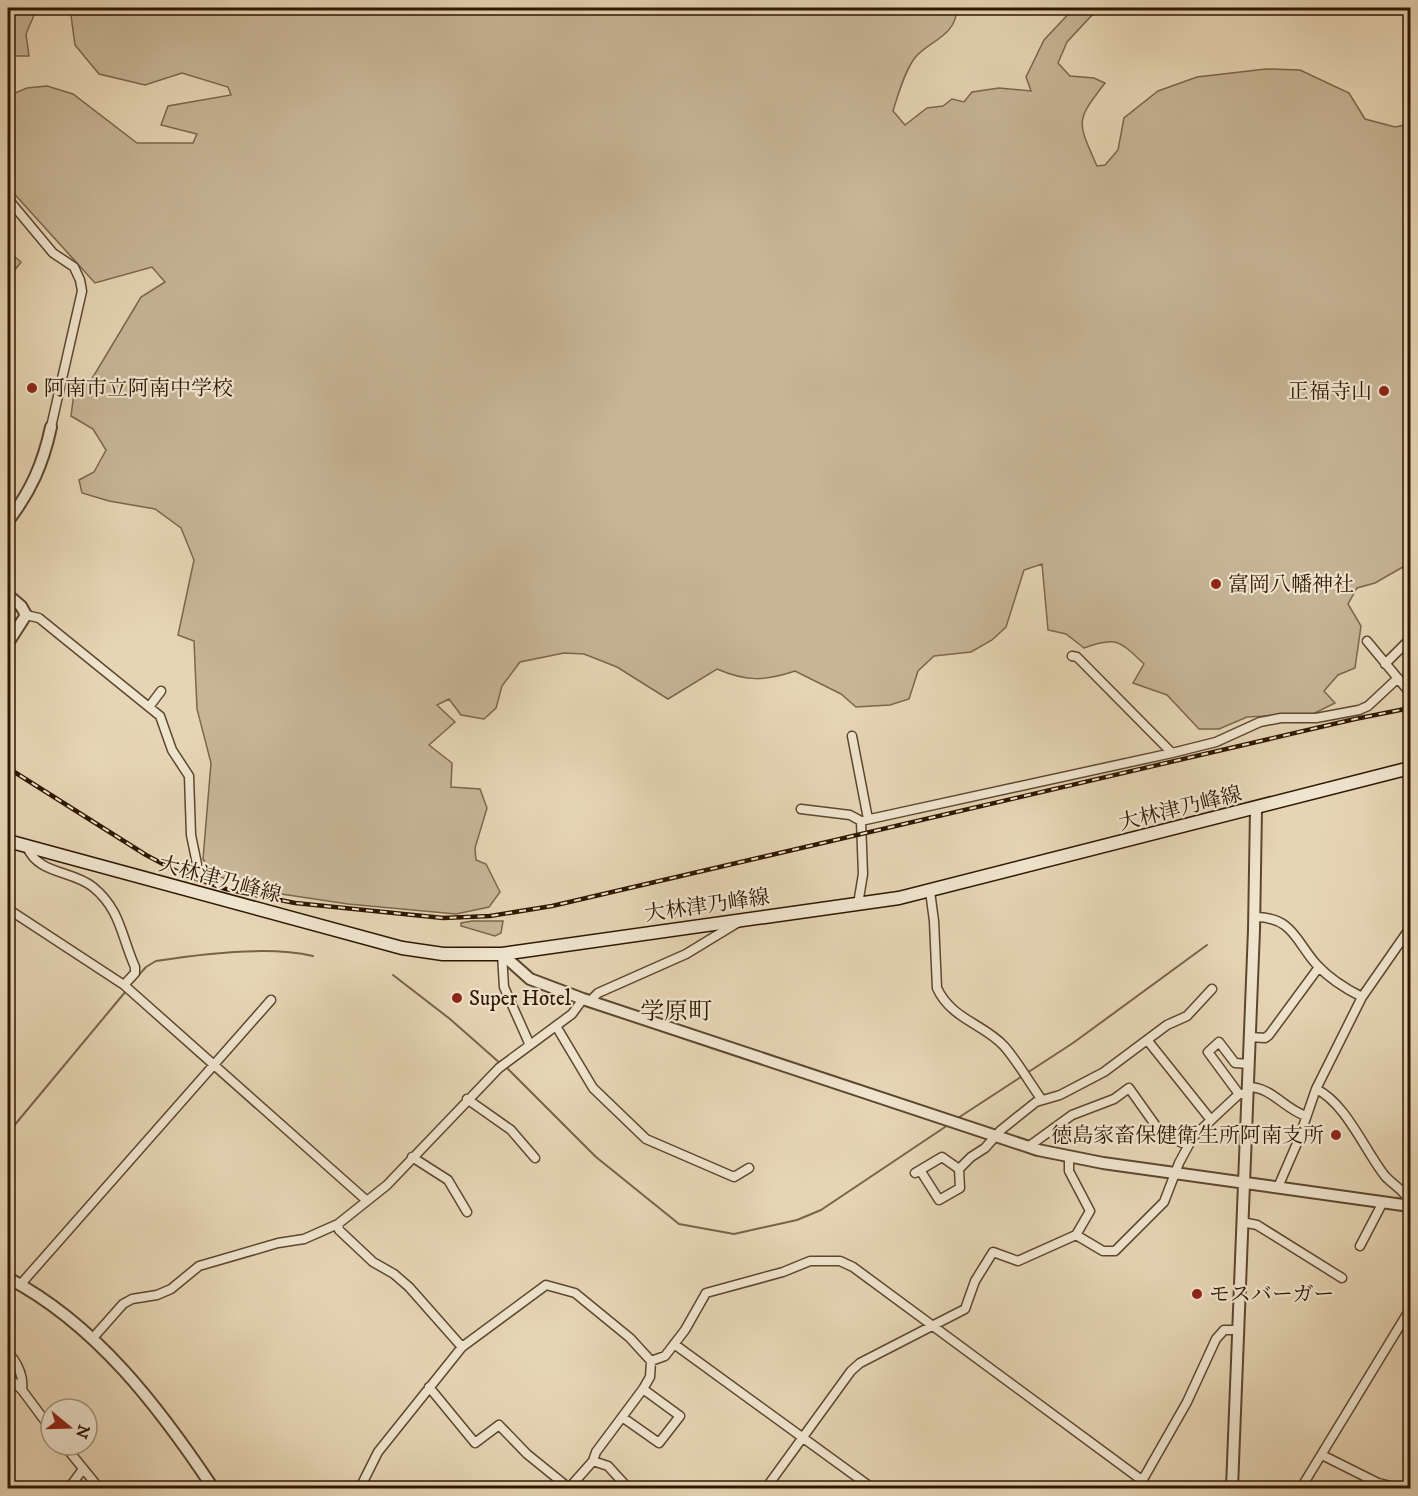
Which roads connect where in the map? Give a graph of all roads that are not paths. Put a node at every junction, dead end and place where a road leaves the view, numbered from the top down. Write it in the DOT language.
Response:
graph roads {
  1 [pos="8,199"];
  2 [pos="51,427"];
  3 [pos="8,521"];
  4 [pos="8,595"];
  5 [pos="26,615"];
  6 [pos="1410,639"];
  7 [pos="1367,641"];
  8 [pos="8,643"];
  9 [pos="1072,656"];
  10 [pos="1385,664"];
  11 [pos="1398,678"];
  12 [pos="161,691"];
  13 [pos="1410,693"];
  14 [pos="149,707"];
  15 [pos="852,736"];
  16 [pos="1172,753"];
  17 [pos="1410,768"];
  18 [pos="801,809"];
  19 [pos="1256,809"];
  20 [pos="864,820"];
  21 [pos="8,841"];
  22 [pos="27,847"];
  23 [pos="197,864"];
  24 [pos="930,891"];
  25 [pos="858,904"];
  26 [pos="8,909"];
  27 [pos="1255,917"];
  28 [pos="743,920"];
  29 [pos="1410,928"];
  30 [pos="502,954"];
  31 [pos="1319,967"];
  32 [pos="126,987"];
  33 [pos="1212,989"];
  34 [pos="1362,997"];
  35 [pos="271,1000"];
  36 [pos="587,1000"];
  37 [pos="556,1026"];
  38 [pos="1250,1037"];
  39 [pos="1148,1041"];
  40 [pos="529,1043"];
  41 [pos="1249,1064"];
  42 [pos="214,1065"];
  43 [pos="1316,1089"];
  44 [pos="1245,1092"];
  45 [pos="467,1099"];
  46 [pos="1042,1100"];
  47 [pos="1306,1116"];
  48 [pos="1211,1120"];
  49 [pos="995,1137"];
  50 [pos="1186,1145"];
  51 [pos="1028,1147"];
  52 [pos="1069,1156"];
  53 [pos="412,1157"];
  54 [pos="535,1158"];
  55 [pos="749,1168"];
  56 [pos="960,1169"];
  57 [pos="1175,1173"];
  58 [pos="1244,1183"];
  59 [pos="1278,1187"];
  60 [pos="366,1200"];
  61 [pos="1383,1202"];
  62 [pos="1410,1204"];
  63 [pos="466,1212"];
  64 [pos="1242,1222"];
  65 [pos="338,1224"];
  66 [pos="1076,1234"];
  67 [pos="1360,1246"];
  68 [pos="1341,1278"];
  69 [pos="11,1283"];
  70 [pos="1410,1309"];
  71 [pos="934,1325"];
  72 [pos="1238,1330"];
  73 [pos="92,1340"];
  74 [pos="674,1344"];
  75 [pos="462,1347"];
  76 [pos="8,1353"];
  77 [pos="651,1361"];
  78 [pos="8,1377"];
  79 [pos="429,1387"];
  80 [pos="644,1389"];
  81 [pos="22,1390"];
  82 [pos="39,1413"];
  83 [pos="622,1417"];
  84 [pos="803,1438"];
  85 [pos="1322,1455"];
  86 [pos="74,1457"];
  87 [pos="593,1461"];
  88 [pos="83,1469"];
  89 [pos="1141,1485"];
  90 [pos="69,1488"];
  91 [pos="99,1488"];
  92 [pos="213,1488"];
  93 [pos="360,1488"];
  94 [pos="628,1488"];
  95 [pos="766,1488"];
  96 [pos="872,1488"];
  97 [pos="1232,1488"];
  98 [pos="1301,1488"];
  99 [pos="1400,1488"];
  1 -- 2 [label="street"];
  2 -- 3 [label="street"];
  4 -- 5 [label="street"];
  5 -- 8 [label="street"];
  5 -- 14 [label="street"];
  6 -- 10 [label="street"];
  7 -- 10 [label="street"];
  9 -- 16 [label="street"];
  10 -- 11 [label="street"];
  11 -- 13 [label="street"];
  11 -- 16 [label="street"];
  12 -- 14 [label="street"];
  14 -- 23 [label="street"];
  15 -- 20 [label="street"];
  16 -- 20 [label="street"];
  17 -- 19 [label="main road, 大林津乃峰線"];
  18 -- 20 [label="street"];
  19 -- 24 [label="main road, 大林津乃峰線"];
  19 -- 27 [label="street"];
  20 -- 25 [label="street"];
  21 -- 22 [label="main road, 大林津乃峰線"];
  22 -- 30 [label="main road, 大林津乃峰線"];
  22 -- 32 [label="street"];
  24 -- 25 [label="main road, 大林津乃峰線"];
  24 -- 46 [label="street"];
  25 -- 28 [label="main road, 大林津乃峰線"];
  26 -- 32 [label="street"];
  27 -- 31 [label="street"];
  27 -- 38 [label="street"];
  28 -- 30 [label="main road, 大林津乃峰線"];
  28 -- 36 [label="street"];
  29 -- 34 [label="street"];
  30 -- 36 [label="street"];
  30 -- 40 [label="street"];
  31 -- 34 [label="street"];
  31 -- 38 [label="street"];
  32 -- 42 [label="street"];
  33 -- 39 [label="street"];
  34 -- 43 [label="street"];
  35 -- 42 [label="street"];
  36 -- 37 [label="street"];
  36 -- 49 [label="street"];
  37 -- 40 [label="street"];
  37 -- 55 [label="street"];
  38 -- 41 [label="street"];
  39 -- 46 [label="street"];
  39 -- 48 [label="street"];
  40 -- 45 [label="street"];
  41 -- 44 [label="street"];
  41 -- 44 [label="street"];
  42 -- 60 [label="street"];
  42 -- 69 [label="street"];
  43 -- 47 [label="street"];
  43 -- 62 [label="street"];
  44 -- 47 [label="street"];
  44 -- 48 [label="street"];
  44 -- 58 [label="street"];
  45 -- 53 [label="street"];
  45 -- 54 [label="street"];
  46 -- 49 [label="street"];
  47 -- 59 [label="street"];
  48 -- 50 [label="street"];
  49 -- 51 [label="street"];
  49 -- 56 [label="street"];
  50 -- 51 [label="street"];
  50 -- 57 [label="street"];
  51 -- 52 [label="street"];
  52 -- 57 [label="street"];
  52 -- 66 [label="street"];
  53 -- 60 [label="street"];
  53 -- 63 [label="street"];
  56 -- 56 [label="street"];
  57 -- 58 [label="street"];
  57 -- 66 [label="street"];
  58 -- 59 [label="street"];
  58 -- 64 [label="street"];
  59 -- 61 [label="street"];
  60 -- 65 [label="street"];
  61 -- 62 [label="street"];
  61 -- 67 [label="street"];
  64 -- 68 [label="street"];
  64 -- 72 [label="street"];
  65 -- 73 [label="street"];
  65 -- 75 [label="street"];
  66 -- 71 [label="street"];
  69 -- 73 [label="street"];
  70 -- 85 [label="street"];
  71 -- 74 [label="street"];
  71 -- 84 [label="street"];
  71 -- 89 [label="street"];
  72 -- 89 [label="street"];
  72 -- 97 [label="street"];
  73 -- 92 [label="street"];
  74 -- 77 [label="street"];
  74 -- 84 [label="street"];
  75 -- 77 [label="street"];
  75 -- 79 [label="street"];
  76 -- 81 [label="street"];
  77 -- 80 [label="street"];
  78 -- 81 [label="street"];
  79 -- 87 [label="street"];
  79 -- 93 [label="street"];
  80 -- 83 [label="street"];
  80 -- 83 [label="street"];
  81 -- 82 [label="street"];
  83 -- 87 [label="street"];
  84 -- 95 [label="street"];
  84 -- 96 [label="street"];
  85 -- 98 [label="street"];
  85 -- 99 [label="street"];
  86 -- 88 [label="street"];
  87 -- 94 [label="street"];
  88 -- 90 [label="street"];
  88 -- 91 [label="street"];
}
